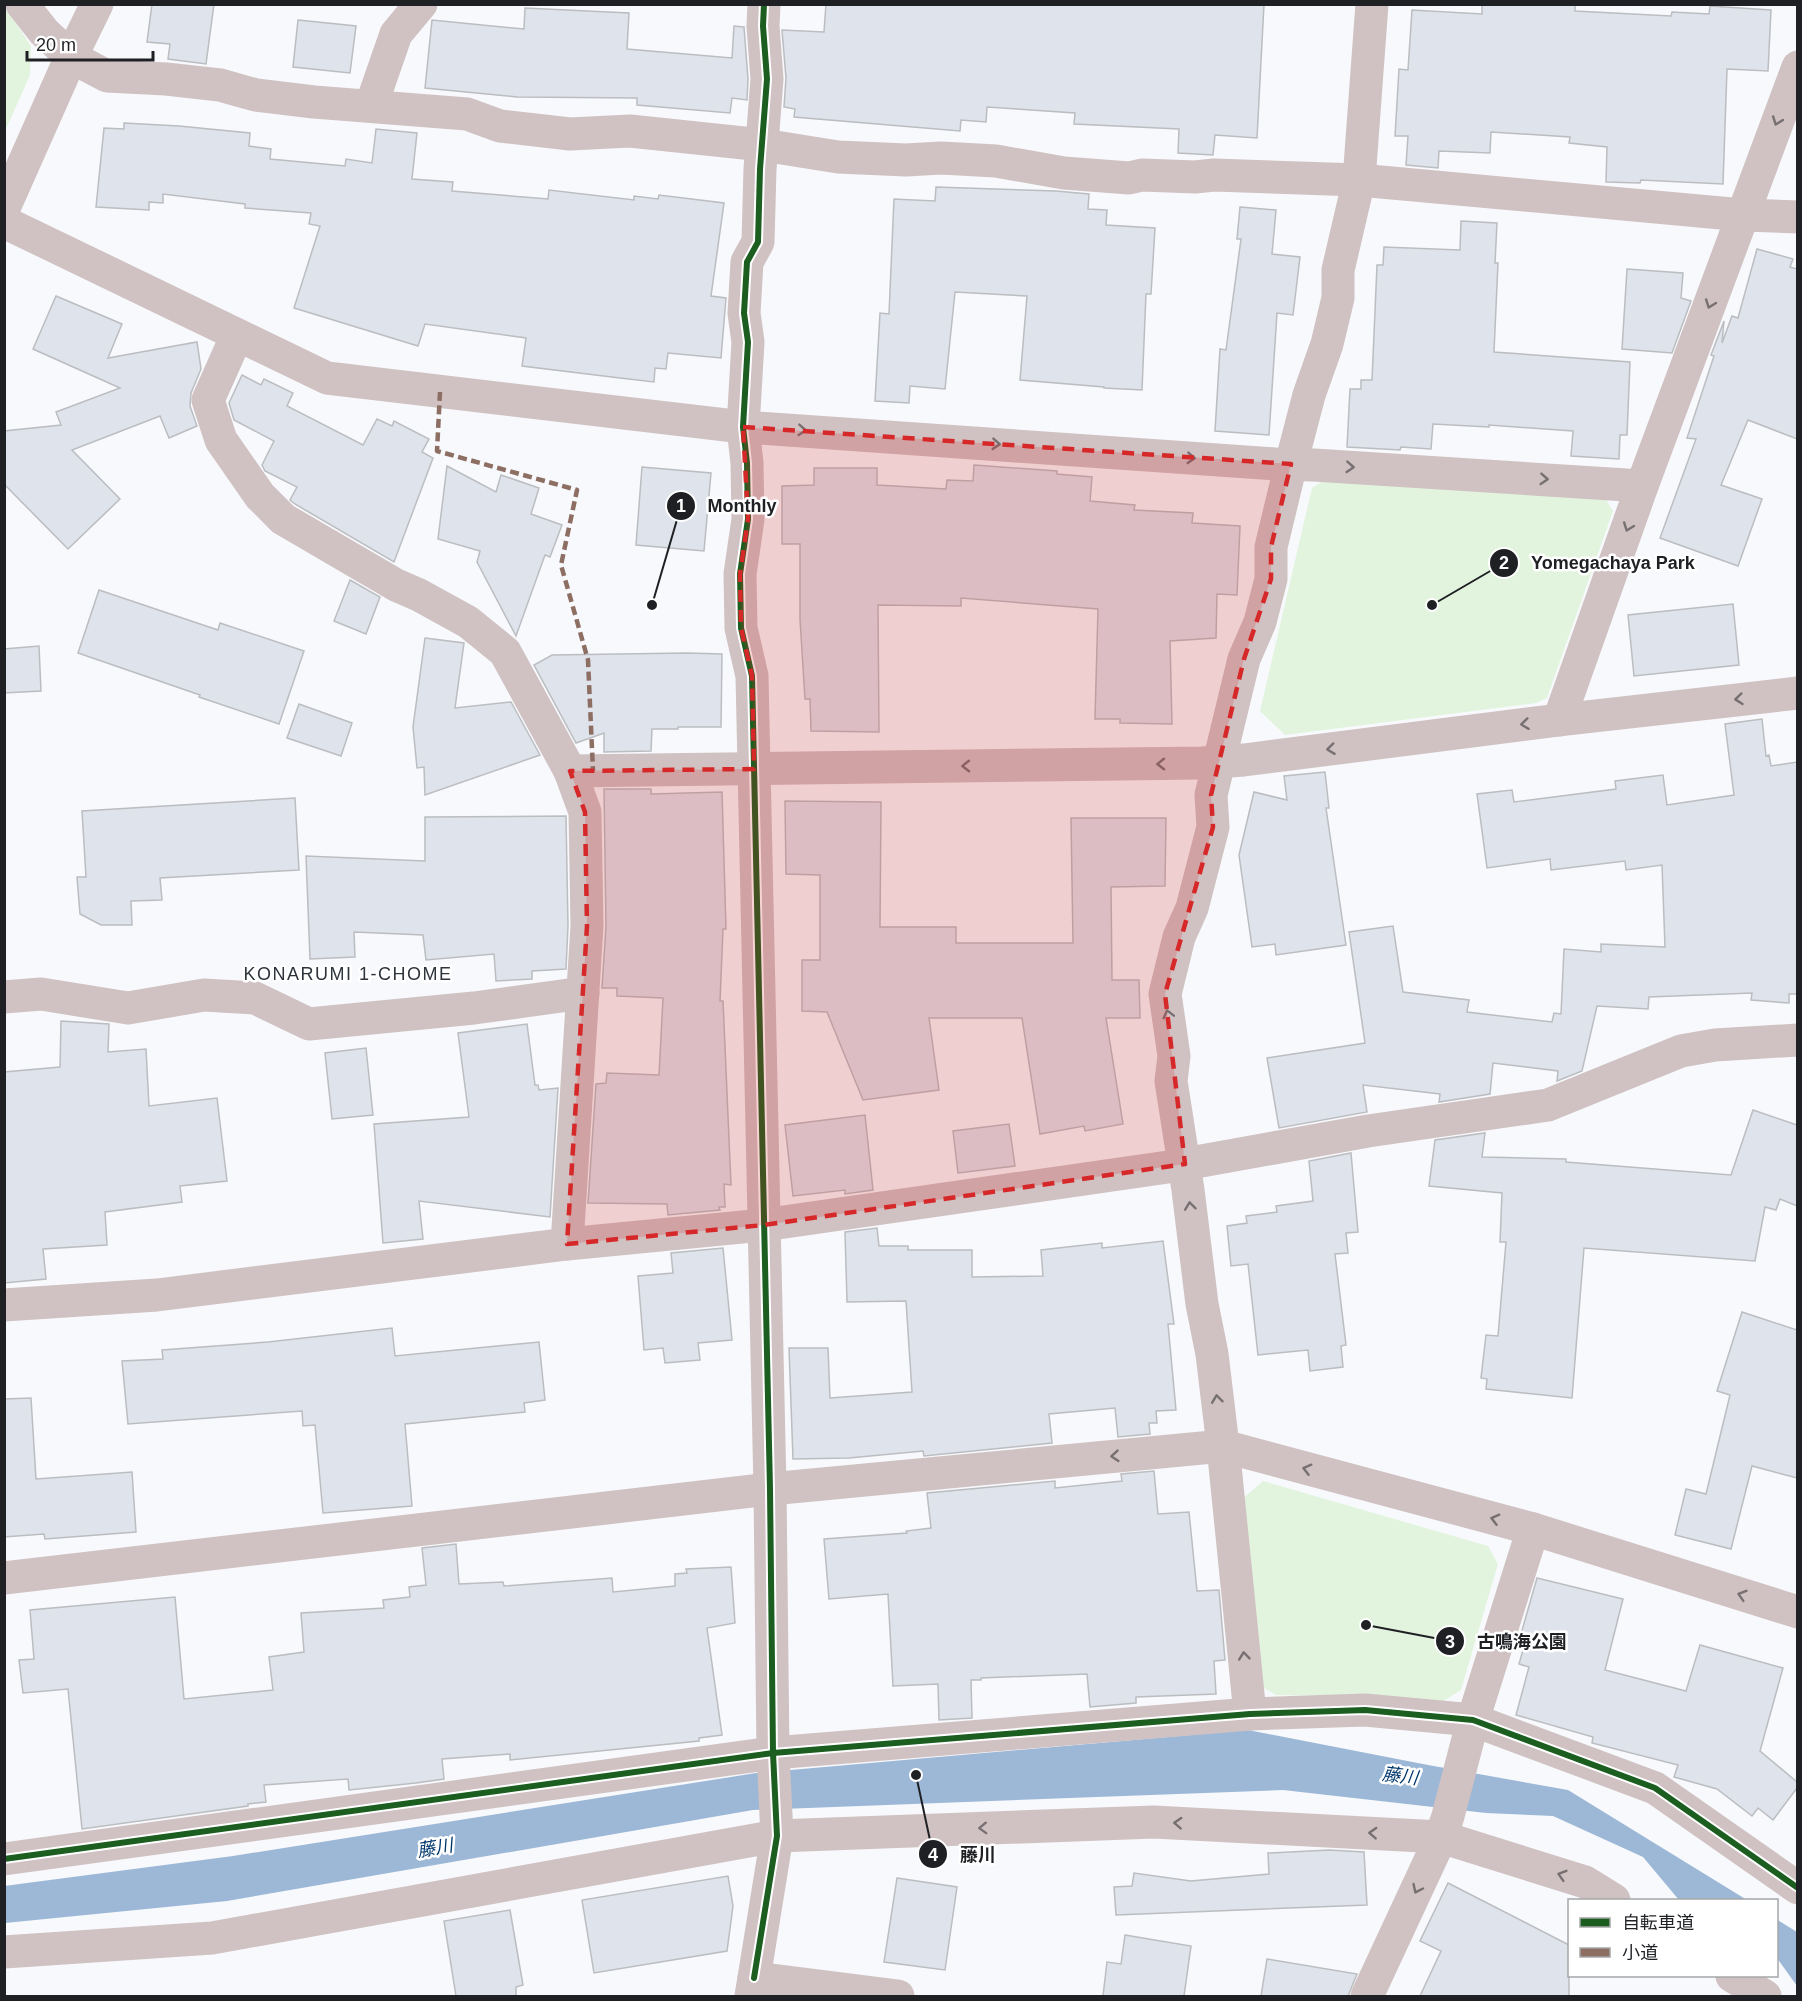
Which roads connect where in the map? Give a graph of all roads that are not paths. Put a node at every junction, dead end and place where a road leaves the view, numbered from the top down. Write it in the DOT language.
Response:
graph roads {
  1 [pos="22,4"];
  2 [pos="97,4"];
  3 [pos="421,4"];
  4 [pos="764,4"];
  5 [pos="1371,4"];
  6 [pos="71,57"];
  7 [pos="1797,67"];
  8 [pos="371,106"];
  9 [pos="763,145"];
  10 [pos="1359,180"];
  11 [pos="4,208"];
  12 [pos="1743,214"];
  13 [pos="1797,217"];
  14 [pos="4,222"];
  15 [pos="237,335"];
  16 [pos="743,427"];
  17 [pos="1291,464"];
  18 [pos="1642,486"];
  19 [pos="1797,693"];
  20 [pos="1559,720"];
  21 [pos="1220,762"];
  22 [pos="753,769"];
  23 [pos="570,771"];
  24 [pos="583,993"];
  25 [pos="4,997"];
  26 [pos="1797,1040"];
  27 [pos="1185,1164"];
  28 [pos="764,1225"];
  29 [pos="567,1244"];
  30 [pos="4,1305"];
  31 [pos="1223,1446"];
  32 [pos="770,1489"];
  33 [pos="1533,1529"];
  34 [pos="4,1578"];
  35 [pos="1797,1612"];
  36 [pos="1250,1714"];
  37 [pos="1470,1730"];
  38 [pos="774,1759"];
  39 [pos="1445,1827"];
  40 [pos="777,1829"];
  41 [pos="4,1859"];
  42 [pos="1797,1888"];
  43 [pos="1612,1899"];
  44 [pos="4,1952"];
  45 [pos="1734,1977"];
  46 [pos="753,1987"];
  47 [pos="898,1996"];
  48 [pos="1367,1996"];
  49 [pos="1765,1996"];
  1 -- 6 [label="street"];
  2 -- 6 [label="street"];
  3 -- 8 [label="street"];
  4 -- 9 [label="street"];
  5 -- 10 [label="street"];
  6 -- 8 [label="street"];
  6 -- 11 [label="street"];
  7 -- 12 [label="street, one-way"];
  8 -- 9 [label="street"];
  9 -- 10 [label="street"];
  9 -- 16 [label="street"];
  10 -- 12 [label="street"];
  10 -- 17 [label="street"];
  12 -- 13 [label="street"];
  12 -- 18 [label="street, one-way"];
  14 -- 15 [label="street"];
  15 -- 16 [label="street"];
  15 -- 23 [label="street"];
  16 -- 17 [label="street, one-way"];
  16 -- 22 [label="street"];
  17 -- 18 [label="street, one-way"];
  17 -- 21 [label="street"];
  18 -- 20 [label="street, one-way"];
  19 -- 20 [label="street, one-way"];
  20 -- 21 [label="street, one-way"];
  21 -- 22 [label="street, one-way"];
  27 -- 21 [label="street, one-way"];
  22 -- 23 [label="street"];
  22 -- 28 [label="street"];
  23 -- 24 [label="street"];
  24 -- 25 [label="street"];
  24 -- 29 [label="street"];
  26 -- 27 [label="street"];
  27 -- 28 [label="street"];
  31 -- 27 [label="street, one-way"];
  28 -- 29 [label="street"];
  28 -- 32 [label="street"];
  29 -- 30 [label="street"];
  31 -- 32 [label="street, one-way"];
  33 -- 31 [label="street, one-way"];
  36 -- 31 [label="street, one-way"];
  32 -- 34 [label="street"];
  32 -- 38 [label="street"];
  35 -- 33 [label="street, one-way"];
  33 -- 37 [label="street"];
  36 -- 37 [label="street"];
  36 -- 38 [label="street"];
  37 -- 39 [label="street"];
  37 -- 42 [label="street"];
  38 -- 40 [label="street"];
  38 -- 41 [label="street"];
  39 -- 40 [label="street, one-way"];
  43 -- 39 [label="street, one-way"];
  39 -- 48 [label="street, one-way"];
  40 -- 44 [label="street"];
  40 -- 46 [label="street"];
  45 -- 49 [label="street"];
  46 -- 47 [label="street"];
}
